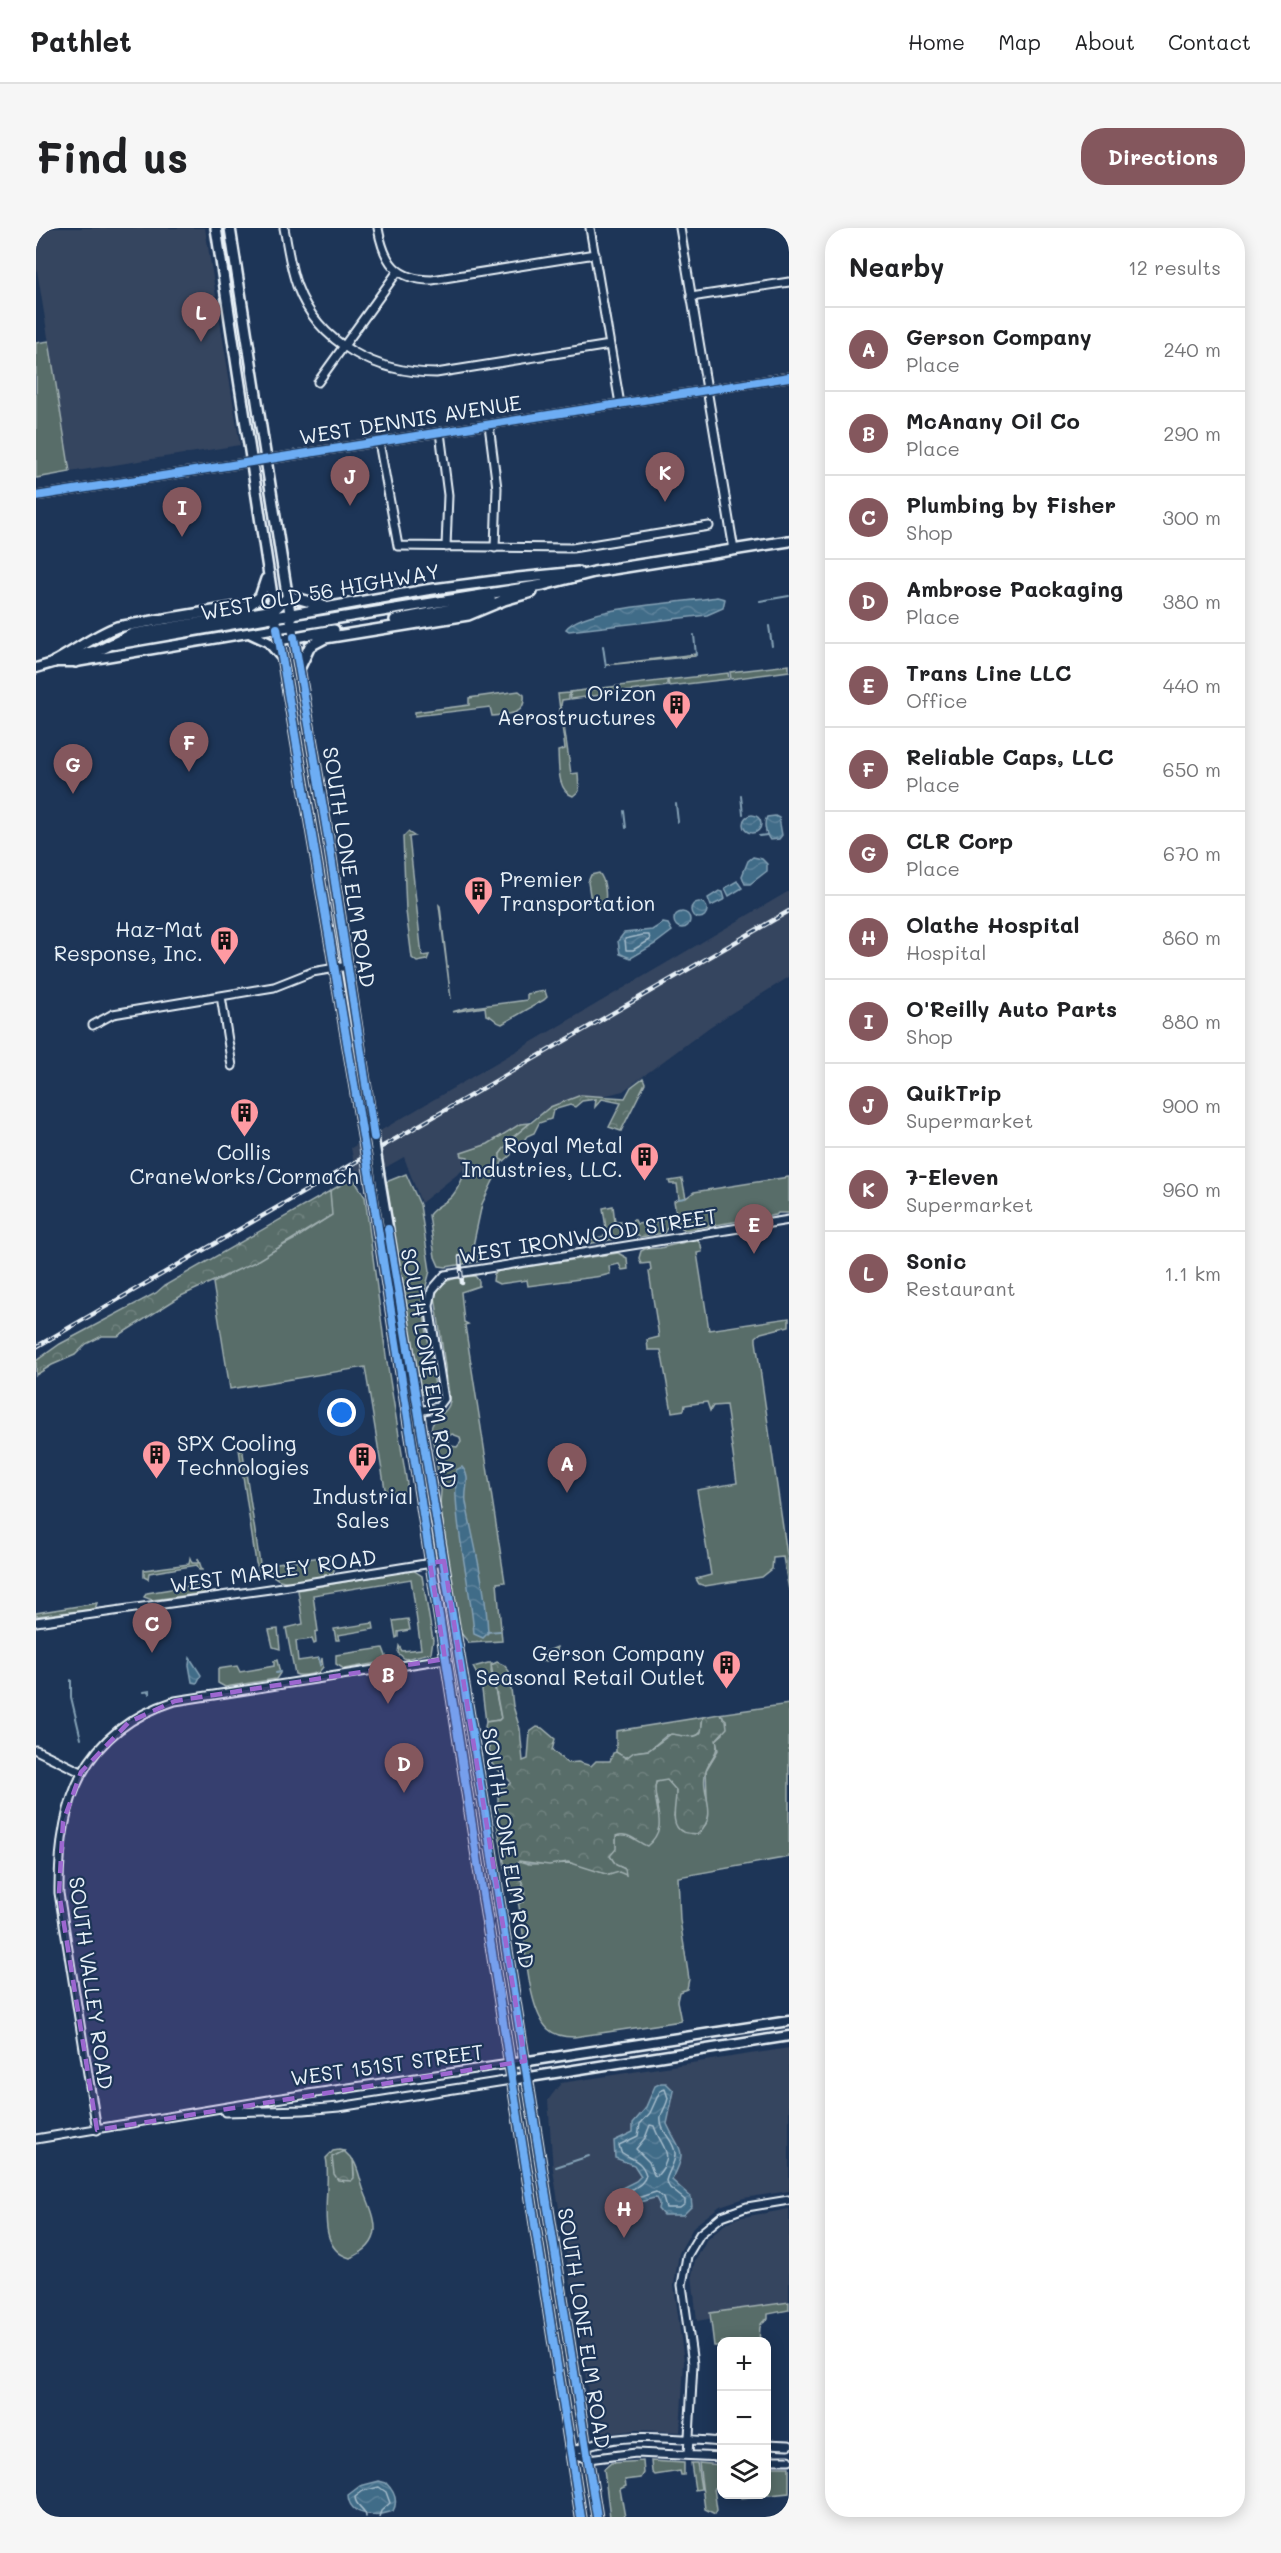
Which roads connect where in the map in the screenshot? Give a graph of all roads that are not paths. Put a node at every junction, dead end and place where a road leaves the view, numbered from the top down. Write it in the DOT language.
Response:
graph roads {
  1 [pos="216,228"];
  2 [pos="230,228"];
  3 [pos="284,228"];
  4 [pos="378,228"];
  5 [pos="591,228"];
  6 [pos="680,228"];
  7 [pos="595,254"];
  8 [pos="398,271"];
  9 [pos="789,282"];
  10 [pos="691,297"];
  11 [pos="610,345"];
  12 [pos="343,347"];
  13 [pos="789,377"];
  14 [pos="318,382"];
  15 [pos="707,390"];
  16 [pos="620,404"];
  17 [pos="489,424"];
  18 [pos="440,432"];
  19 [pos="379,442"];
  20 [pos="266,459"];
  21 [pos="252,461"];
  22 [pos="36,496"];
  23 [pos="709,526"];
  24 [pos="789,542"];
  25 [pos="446,547"];
  26 [pos="495,548"];
  27 [pos="734,550"];
  28 [pos="594,572"];
  29 [pos="268,573"];
  30 [pos="518,578"];
  31 [pos="498,592"];
  32 [pos="289,596"];
  33 [pos="331,607"];
  34 [pos="274,613"];
  35 [pos="291,614"];
  36 [pos="292,626"];
  37 [pos="277,628"];
  38 [pos="248,633"];
  39 [pos="294,637"];
  40 [pos="279,640"];
  41 [pos="97,650"];
  42 [pos="282,659"];
  43 [pos="54,662"];
  44 [pos="76,662"];
  45 [pos="300,667"];
  46 [pos="36,668"];
  47 [pos="348,966"];
  48 [pos="333,969"];
  49 [pos="221,996"];
  50 [pos="93,1025"];
  51 [pos="232,1065"];
  52 [pos="789,1220"];
  53 [pos="419,1411"];
  54 [pos="444,1561"];
  55 [pos="430,1563"];
  56 [pos="36,1622"];
  57 [pos="445,1659"];
  58 [pos="36,1750"];
  59 [pos="81,1772"];
  60 [pos="789,2021"];
  61 [pos="789,2036"];
  62 [pos="525,2061"];
  63 [pos="509,2064"];
  64 [pos="527,2078"];
  65 [pos="511,2080"];
  66 [pos="204,2112"];
  67 [pos="97,2130"];
  68 [pos="36,2139"];
  69 [pos="789,2200"];
  70 [pos="689,2440"];
  71 [pos="717,2442"];
  72 [pos="771,2444"];
  73 [pos="585,2445"];
  74 [pos="789,2445"];
  75 [pos="570,2453"];
  76 [pos="688,2455"];
  77 [pos="717,2457"];
  78 [pos="588,2459"];
  79 [pos="771,2460"];
  80 [pos="789,2460"];
  81 [pos="581,2517"];
  82 [pos="597,2517"];
  1 -- 21 [label="highway"];
  2 -- 20 [label="highway"];
  3 -- 12 [label="street"];
  4 -- 8 [label="street"];
  5 -- 7 [label="street"];
  6 -- 10 [label="street"];
  7 -- 8 [label="street"];
  7 -- 11 [label="street"];
  8 -- 12 [label="street"];
  9 -- 10 [label="street"];
  10 -- 15 [label="street"];
  11 -- 12 [label="street"];
  11 -- 16 [label="street"];
  12 -- 14 [label="street"];
  13 -- 15 [label="street, WEST DENNIS AVENUE"];
  15 -- 16 [label="street, WEST DENNIS AVENUE"];
  15 -- 27 [label="street"];
  16 -- 17 [label="street, WEST DENNIS AVENUE"];
  17 -- 18 [label="street, WEST DENNIS AVENUE"];
  17 -- 26 [label="street"];
  18 -- 19 [label="street, WEST DENNIS AVENUE"];
  18 -- 25 [label="street"];
  19 -- 20 [label="street, WEST DENNIS AVENUE"];
  19 -- 25 [label="street"];
  20 -- 21 [label="street, WEST DENNIS AVENUE"];
  20 -- 32 [label="highway"];
  21 -- 22 [label="street, WEST DENNIS AVENUE"];
  21 -- 29 [label="highway"];
  23 -- 26 [label="street"];
  24 -- 27 [label="highway, WEST OLD 56 HIGHWAY"];
  25 -- 26 [label="street"];
  27 -- 28 [label="highway, WEST OLD 56 HIGHWAY"];
  28 -- 30 [label="highway, WEST OLD 56 HIGHWAY"];
  28 -- 31 [label="highway, WEST OLD 56 HIGHWAY"];
  28 -- 45 [label="highway"];
  29 -- 34 [label="highway"];
  29 -- 43 [label="highway"];
  30 -- 31 [label="highway"];
  30 -- 33 [label="highway, WEST OLD 56 HIGHWAY"];
  31 -- 36 [label="highway, WEST OLD 56 HIGHWAY"];
  31 -- 39 [label="highway"];
  32 -- 33 [label="highway"];
  32 -- 34 [label="highway"];
  32 -- 35 [label="highway"];
  33 -- 35 [label="highway, WEST OLD 56 HIGHWAY"];
  34 -- 35 [label="highway, WEST OLD 56 HIGHWAY"];
  34 -- 37 [label="highway"];
  34 -- 41 [label="highway, WEST OLD 56 HIGHWAY"];
  35 -- 36 [label="highway"];
  36 -- 37 [label="highway, WEST OLD 56 HIGHWAY"];
  36 -- 39 [label="main road, SOUTH LONE ELM ROAD"];
  37 -- 38 [label="main road, WEST OLD 56 HIGHWAY"];
  37 -- 40 [label="main road, SOUTH LONE ELM ROAD"];
  38 -- 42 [label="main road"];
  38 -- 44 [label="main road, WEST OLD 56 HIGHWAY"];
  39 -- 40 [label="highway"];
  39 -- 45 [label="main road, SOUTH LONE ELM ROAD"];
  40 -- 42 [label="main road, SOUTH LONE ELM ROAD"];
  41 -- 43 [label="main road, WEST OLD 56 HIGHWAY"];
  41 -- 44 [label="highway, WEST OLD 56 HIGHWAY"];
  42 -- 48 [label="main road, SOUTH LONE ELM ROAD"];
  43 -- 44 [label="main road, WEST OLD 56 HIGHWAY"];
  43 -- 46 [label="main road, WEST OLD 56 HIGHWAY"];
  45 -- 47 [label="main road, SOUTH LONE ELM ROAD"];
  47 -- 48 [label="street"];
  47 -- 53 [label="main road, SOUTH LONE ELM ROAD, bridge"];
  48 -- 49 [label="street"];
  48 -- 55 [label="main road, SOUTH LONE ELM ROAD, bridge"];
  49 -- 50 [label="street"];
  49 -- 51 [label="street"];
  52 -- 53 [label="street, WEST IRONWOOD STREET"];
  53 -- 54 [label="main road, SOUTH LONE ELM ROAD"];
  54 -- 55 [label="street, WEST MARLEY ROAD"];
  54 -- 62 [label="main road, SOUTH LONE ELM ROAD"];
  55 -- 56 [label="street, WEST MARLEY ROAD"];
  55 -- 57 [label="main road, SOUTH LONE ELM ROAD"];
  57 -- 59 [label="street"];
  57 -- 63 [label="main road, SOUTH LONE ELM ROAD"];
  58 -- 59 [label="street"];
  59 -- 67 [label="street, SOUTH VALLEY ROAD"];
  60 -- 62 [label="main road, WEST 151ST STREET"];
  61 -- 64 [label="main road, WEST 151ST STREET"];
  62 -- 63 [label="main road, WEST 151ST STREET"];
  62 -- 64 [label="main road, SOUTH LONE ELM ROAD"];
  63 -- 65 [label="main road, SOUTH LONE ELM ROAD"];
  63 -- 66 [label="street, WEST 151ST STREET"];
  64 -- 65 [label="main road, WEST 151ST STREET"];
  64 -- 73 [label="main road, SOUTH LONE ELM ROAD"];
  65 -- 66 [label="street, WEST 151ST STREET"];
  65 -- 75 [label="main road, SOUTH LONE ELM ROAD"];
  66 -- 67 [label="street, WEST 151ST STREET"];
  67 -- 68 [label="street, WEST 151ST STREET"];
  69 -- 70 [label="street"];
  70 -- 71 [label="street"];
  70 -- 73 [label="street"];
  70 -- 76 [label="street"];
  72 -- 74 [label="street"];
  73 -- 75 [label="street"];
  73 -- 78 [label="main road, SOUTH LONE ELM ROAD"];
  75 -- 78 [label="street"];
  75 -- 81 [label="main road, SOUTH LONE ELM ROAD"];
  76 -- 77 [label="street"];
  76 -- 78 [label="street"];
  78 -- 82 [label="main road, SOUTH LONE ELM ROAD"];
  79 -- 80 [label="street"];
}
